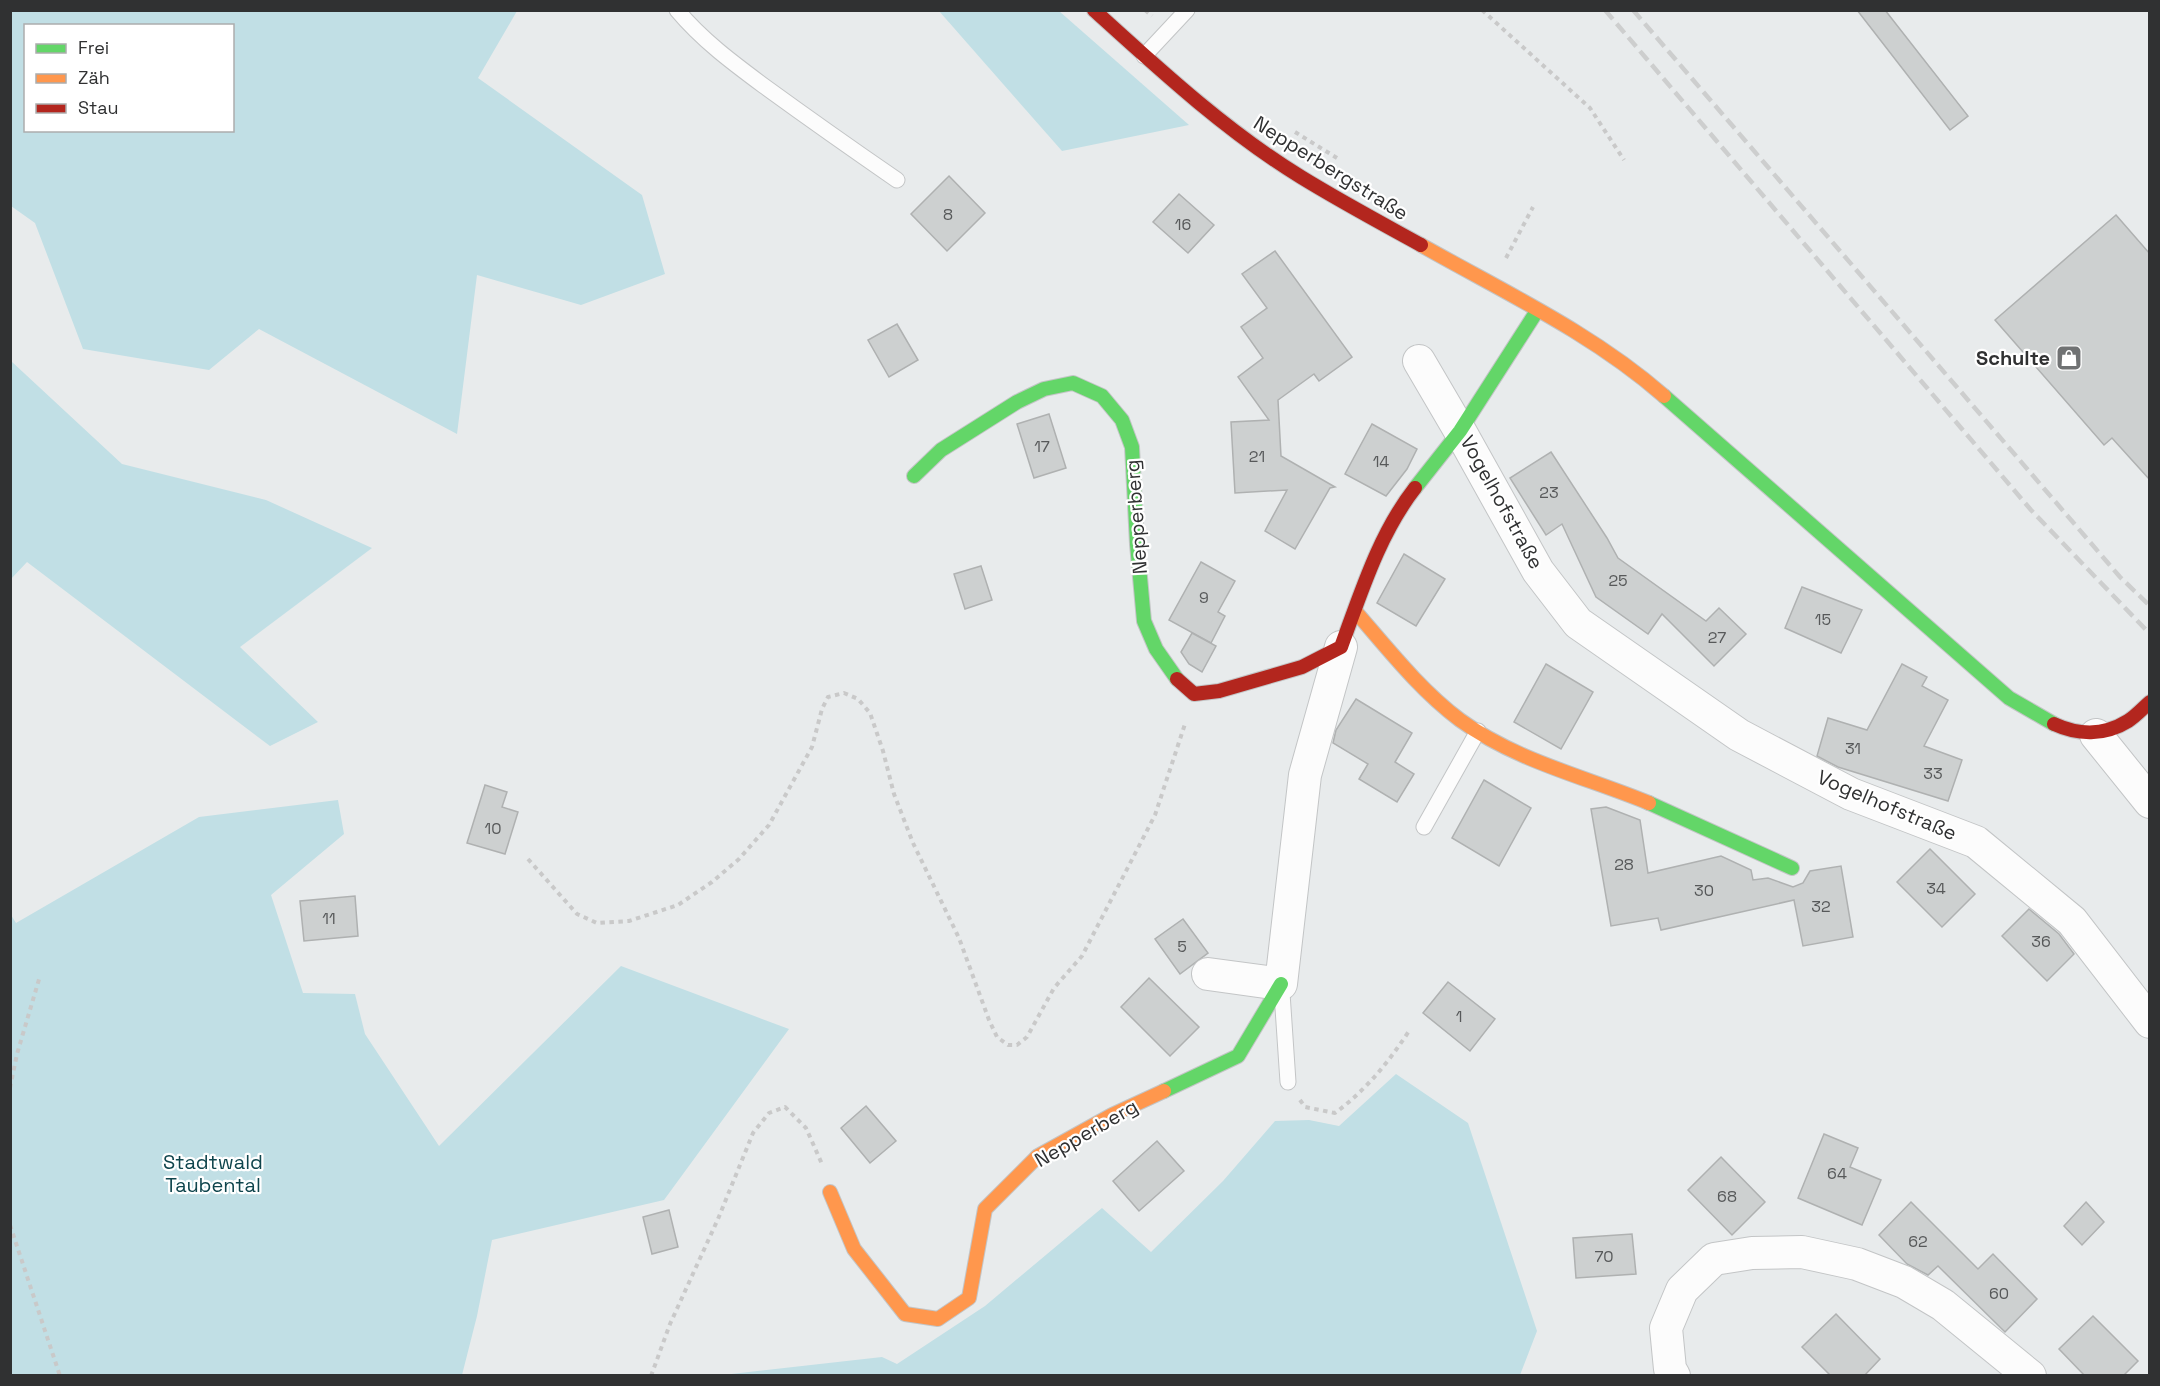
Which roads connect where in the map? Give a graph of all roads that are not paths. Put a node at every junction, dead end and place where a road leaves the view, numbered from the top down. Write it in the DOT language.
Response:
graph roads {
  1 [pos="676,10"];
  2 [pos="1094,10"];
  3 [pos="1186,10"];
  4 [pos="1144,56"];
  5 [pos="897,180"];
  6 [pos="1537,311"];
  7 [pos="1419,361"];
  8 [pos="1460,431"];
  9 [pos="914,476"];
  10 [pos="1355,611"];
  11 [pos="1341,648"];
  12 [pos="2150,702"];
  13 [pos="1478,731"];
  14 [pos="2096,735"];
  15 [pos="2150,802"];
  16 [pos="1424,827"];
  17 [pos="1792,868"];
  18 [pos="1208,974"];
  19 [pos="1281,984"];
  20 [pos="2150,1022"];
  21 [pos="1288,1082"];
  22 [pos="830,1192"];
  23 [pos="1674,1376"];
  24 [pos="2030,1376"];
  1 -- 5 [label="lane"];
  2 -- 4 [label="street, Nepperbergstraße"];
  3 -- 4 [label="lane"];
  4 -- 6 [label="street, Nepperbergstraße"];
  6 -- 8 [label="street, Vogelhofstraße"];
  6 -- 14 [label="street"];
  7 -- 8 [label="street"];
  8 -- 10 [label="street, Nepperberg"];
  8 -- 20 [label="street, Vogelhofstraße"];
  9 -- 11 [label="street, Nepperberg"];
  10 -- 11 [label="street, Nepperberg"];
  10 -- 13 [label="street"];
  11 -- 19 [label="street, Nepperberg"];
  12 -- 14 [label="street"];
  13 -- 16 [label="lane"];
  13 -- 17 [label="street"];
  14 -- 15 [label="street"];
  18 -- 19 [label="street"];
  19 -- 21 [label="lane"];
  19 -- 22 [label="street, Nepperberg"];
  23 -- 24 [label="street"];
}
